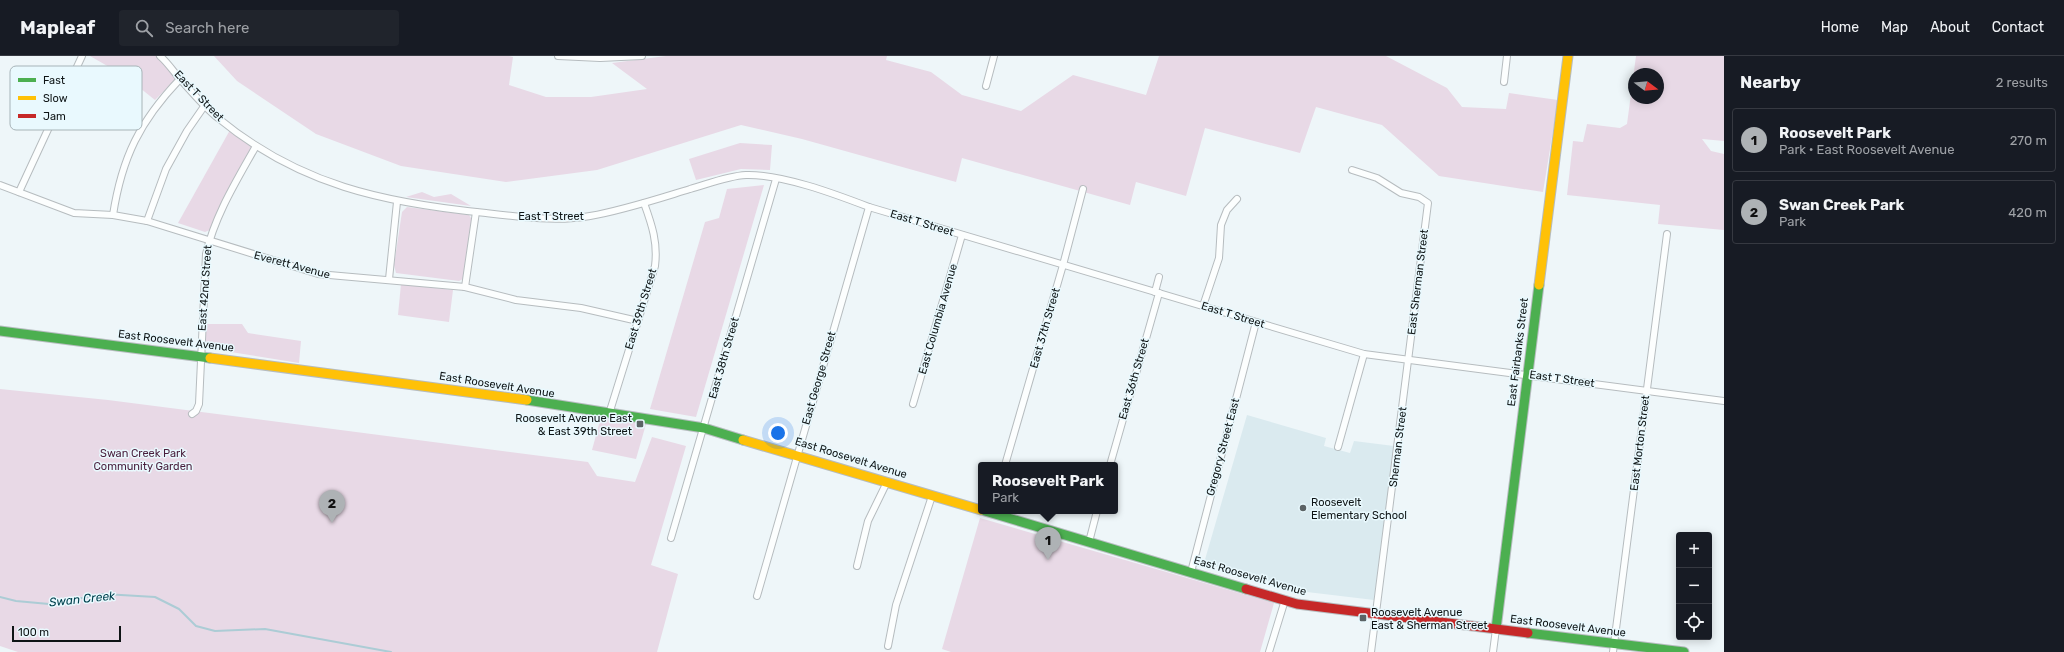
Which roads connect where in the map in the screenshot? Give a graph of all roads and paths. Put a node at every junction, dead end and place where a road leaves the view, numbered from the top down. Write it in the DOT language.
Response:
graph roads {
  1 [pos="82,56"];
  2 [pos="160,56"];
  3 [pos="558,56"];
  4 [pos="642,56"];
  5 [pos="994,56"];
  6 [pos="1507,56"];
  7 [pos="1568,56"];
  8 [pos="585,57"];
  9 [pos="77,66"];
  10 [pos="180,79"];
  11 [pos="1504,82"];
  12 [pos="986,86"];
  13 [pos="205,105"];
  14 [pos="142,128"];
  15 [pos="48,130"];
  16 [pos="141,130"];
  17 [pos="256,146"];
  18 [pos="1352,170"];
  19 [pos="776,179"];
  20 [pos="0,185"];
  21 [pos="1083,189"];
  22 [pos="19,192"];
  23 [pos="1237,199"];
  24 [pos="397,202"];
  25 [pos="644,203"];
  26 [pos="869,207"];
  27 [pos="476,212"];
  28 [pos="113,215"];
  29 [pos="147,221"];
  30 [pos="1667,234"];
  31 [pos="962,235"];
  32 [pos="209,240"];
  33 [pos="1063,265"];
  34 [pos="1159,277"];
  35 [pos="389,279"];
  36 [pos="465,287"];
  37 [pos="1157,293"];
  38 [pos="1203,306"];
  39 [pos="638,320"];
  40 [pos="1256,322"];
  41 [pos="0,331"];
  42 [pos="1364,354"];
  43 [pos="201,356"];
  44 [pos="1409,360"];
  45 [pos="1527,374"];
  46 [pos="1646,392"];
  47 [pos="1724,401"];
  48 [pos="913,404"];
  49 [pos="192,414"];
  50 [pos="609,414"];
  51 [pos="704,428"];
  52 [pos="1338,447"];
  53 [pos="797,455"];
  54 [pos="1006,462"];
  55 [pos="1111,462"];
  56 [pos="887,482"];
  57 [pos="932,496"];
  58 [pos="978,509"];
  59 [pos="996,514"];
  60 [pos="1096,514"];
  61 [pos="671,538"];
  62 [pos="1089,542"];
  63 [pos="857,566"];
  64 [pos="1191,572"];
  65 [pos="757,596"];
  66 [pos="1285,600"];
  67 [pos="1376,614"];
  68 [pos="1496,629"];
  69 [pos="888,646"];
  70 [pos="1613,648"];
  71 [pos="1269,652"];
  72 [pos="1371,652"];
  73 [pos="1493,652"];
  74 [pos="1684,652"];
  1 -- 9 [label="street"];
  2 -- 10 [label="street, East T Street"];
  3 -- 8 [label="street"];
  4 -- 8 [label="street"];
  5 -- 12 [label="street"];
  6 -- 11 [label="street"];
  7 -- 45 [label="street, East Fairbanks Street"];
  10 -- 13 [label="street, East T Street"];
  10 -- 14 [label="street"];
  13 -- 17 [label="street, East T Street"];
  13 -- 29 [label="street"];
  15 -- 22 [label="street"];
  16 -- 28 [label="street"];
  17 -- 24 [label="street, East T Street"];
  17 -- 32 [label="street, East 42nd Street"];
  18 -- 44 [label="street, East Sherman Street"];
  19 -- 25 [label="street, East T Street"];
  19 -- 26 [label="street, East T Street"];
  19 -- 51 [label="street, East 38th Street"];
  20 -- 22 [label="street, Everett Avenue"];
  21 -- 33 [label="street, East 37th Street"];
  22 -- 28 [label="street, Everett Avenue"];
  23 -- 38 [label="street"];
  24 -- 27 [label="street, East T Street"];
  24 -- 35 [label="street"];
  25 -- 27 [label="street, East T Street"];
  25 -- 39 [label="street, East 39th Street"];
  26 -- 31 [label="street, East T Street"];
  26 -- 53 [label="street, East George Street"];
  27 -- 36 [label="street"];
  28 -- 29 [label="street, Everett Avenue"];
  29 -- 32 [label="street, Everett Avenue"];
  30 -- 46 [label="street, East Morton Street"];
  31 -- 33 [label="street, East T Street"];
  31 -- 48 [label="street, East Columbia Avenue"];
  32 -- 35 [label="street, Everett Avenue"];
  32 -- 43 [label="street, East 42nd Street"];
  33 -- 37 [label="street, East T Street"];
  33 -- 54 [label="street, East 37th Street"];
  34 -- 37 [label="street, East 36th Street"];
  35 -- 36 [label="street, Everett Avenue"];
  36 -- 39 [label="street, Everett Avenue"];
  37 -- 38 [label="street, East T Street"];
  37 -- 55 [label="street, East 36th Street"];
  38 -- 40 [label="street, East T Street"];
  39 -- 50 [label="street, East 39th Street"];
  40 -- 42 [label="street, East T Street"];
  40 -- 64 [label="street, Gregory Street East"];
  41 -- 43 [label="street, East Roosevelt Avenue"];
  42 -- 44 [label="street, East T Street"];
  42 -- 52 [label="street"];
  43 -- 49 [label="street, East 42nd Street"];
  43 -- 50 [label="street, East Roosevelt Avenue"];
  44 -- 45 [label="street, East T Street"];
  44 -- 67 [label="street, Sherman Street"];
  45 -- 46 [label="street, East T Street"];
  45 -- 68 [label="street, East Fairbanks Street"];
  46 -- 47 [label="street, East T Street"];
  46 -- 70 [label="street, East Morton Street"];
  50 -- 51 [label="street, East Roosevelt Avenue"];
  51 -- 53 [label="street, East Roosevelt Avenue"];
  51 -- 61 [label="street, East 38th Street"];
  53 -- 56 [label="street, East Roosevelt Avenue"];
  53 -- 65 [label="street, East George Street"];
  56 -- 57 [label="street, East Roosevelt Avenue"];
  56 -- 63 [label="street"];
  57 -- 58 [label="street, East Roosevelt Avenue"];
  57 -- 69 [label="street"];
  59 -- 62 [label="street, East Roosevelt Avenue"];
  60 -- 62 [label="street"];
  62 -- 64 [label="street, East Roosevelt Avenue"];
  64 -- 66 [label="street, East Roosevelt Avenue"];
  66 -- 67 [label="street, East Roosevelt Avenue"];
  66 -- 71 [label="street"];
  67 -- 68 [label="street, East Roosevelt Avenue"];
  67 -- 72 [label="street, Sherman Street"];
  68 -- 70 [label="street, East Roosevelt Avenue"];
  68 -- 73 [label="street, East Fairbanks Street"];
  70 -- 74 [label="street, East Roosevelt Avenue"];
}
